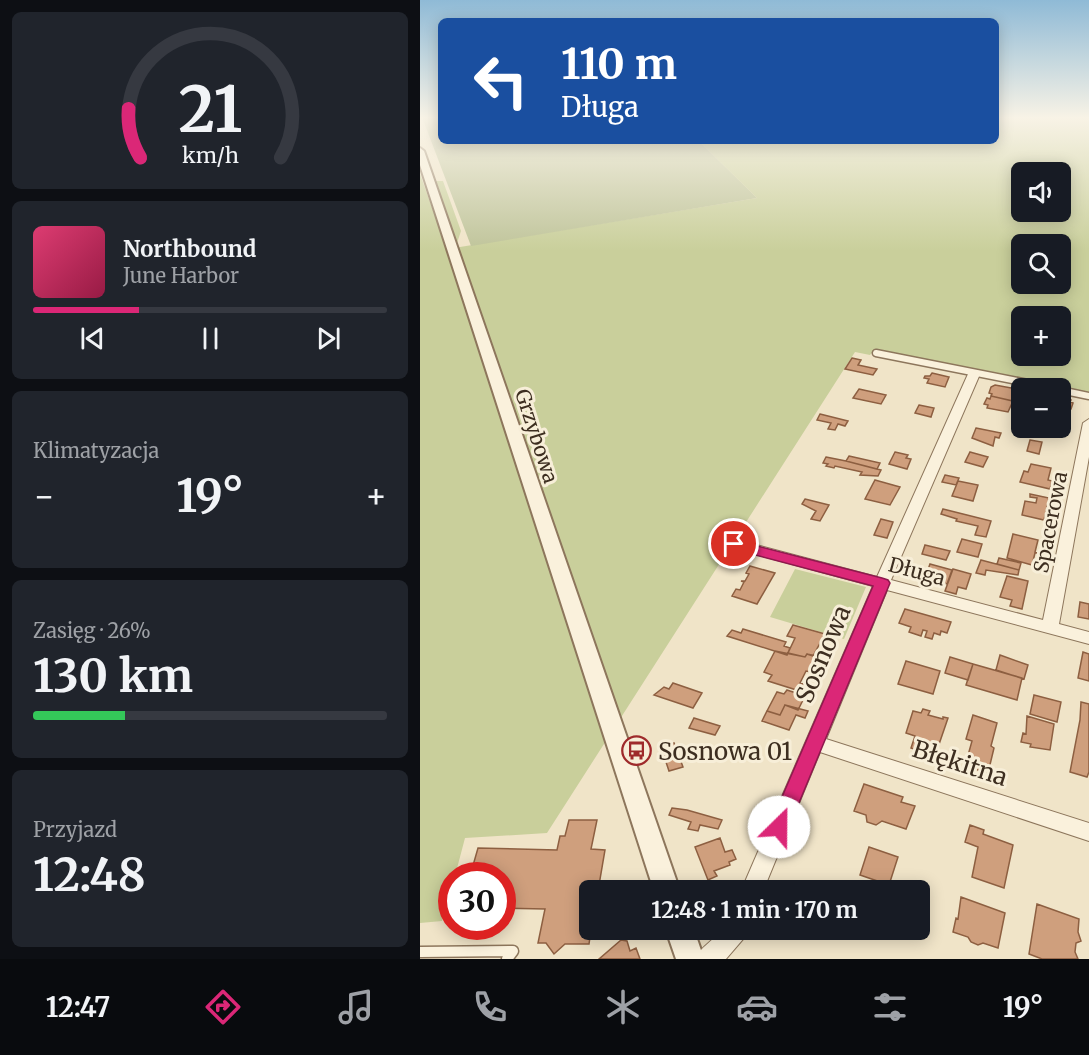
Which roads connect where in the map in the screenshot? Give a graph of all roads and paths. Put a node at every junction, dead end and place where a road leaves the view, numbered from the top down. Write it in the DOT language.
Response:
graph roads {
  1 [pos="424,162"];
  2 [pos="876,353"];
  3 [pos="974,374"];
  4 [pos="1011,381"];
  5 [pos="1071,392"];
  6 [pos="1089,396"];
  7 [pos="1089,423"];
  8 [pos="734,544"];
  9 [pos="882,583"];
  10 [pos="1050,628"];
  11 [pos="1089,638"];
  12 [pos="815,743"];
  13 [pos="1089,832"];
  14 [pos="663,880"];
  15 [pos="757,880"];
  16 [pos="683,940"];
  17 [pos="729,940"];
  18 [pos="420,952"];
  19 [pos="507,959"];
  20 [pos="690,959"];
  21 [pos="706,959"];
  1 -- 14 [label="street, Grzybowa"];
  2 -- 3 [label="lane"];
  3 -- 4 [label="lane"];
  3 -- 9 [label="street, Sosnowa"];
  5 -- 6 [label="lane"];
  7 -- 10 [label="street, Spacerowa"];
  8 -- 9 [label="street, Długa"];
  9 -- 10 [label="street, Długa"];
  9 -- 12 [label="street, Sosnowa"];
  10 -- 11 [label="street, Długa"];
  12 -- 13 [label="street, Błękitna"];
  12 -- 15 [label="street, Sosnowa"];
  16 -- 20 [label="street"];
  17 -- 21 [label="street"];
  18 -- 19 [label="lane"];
}
